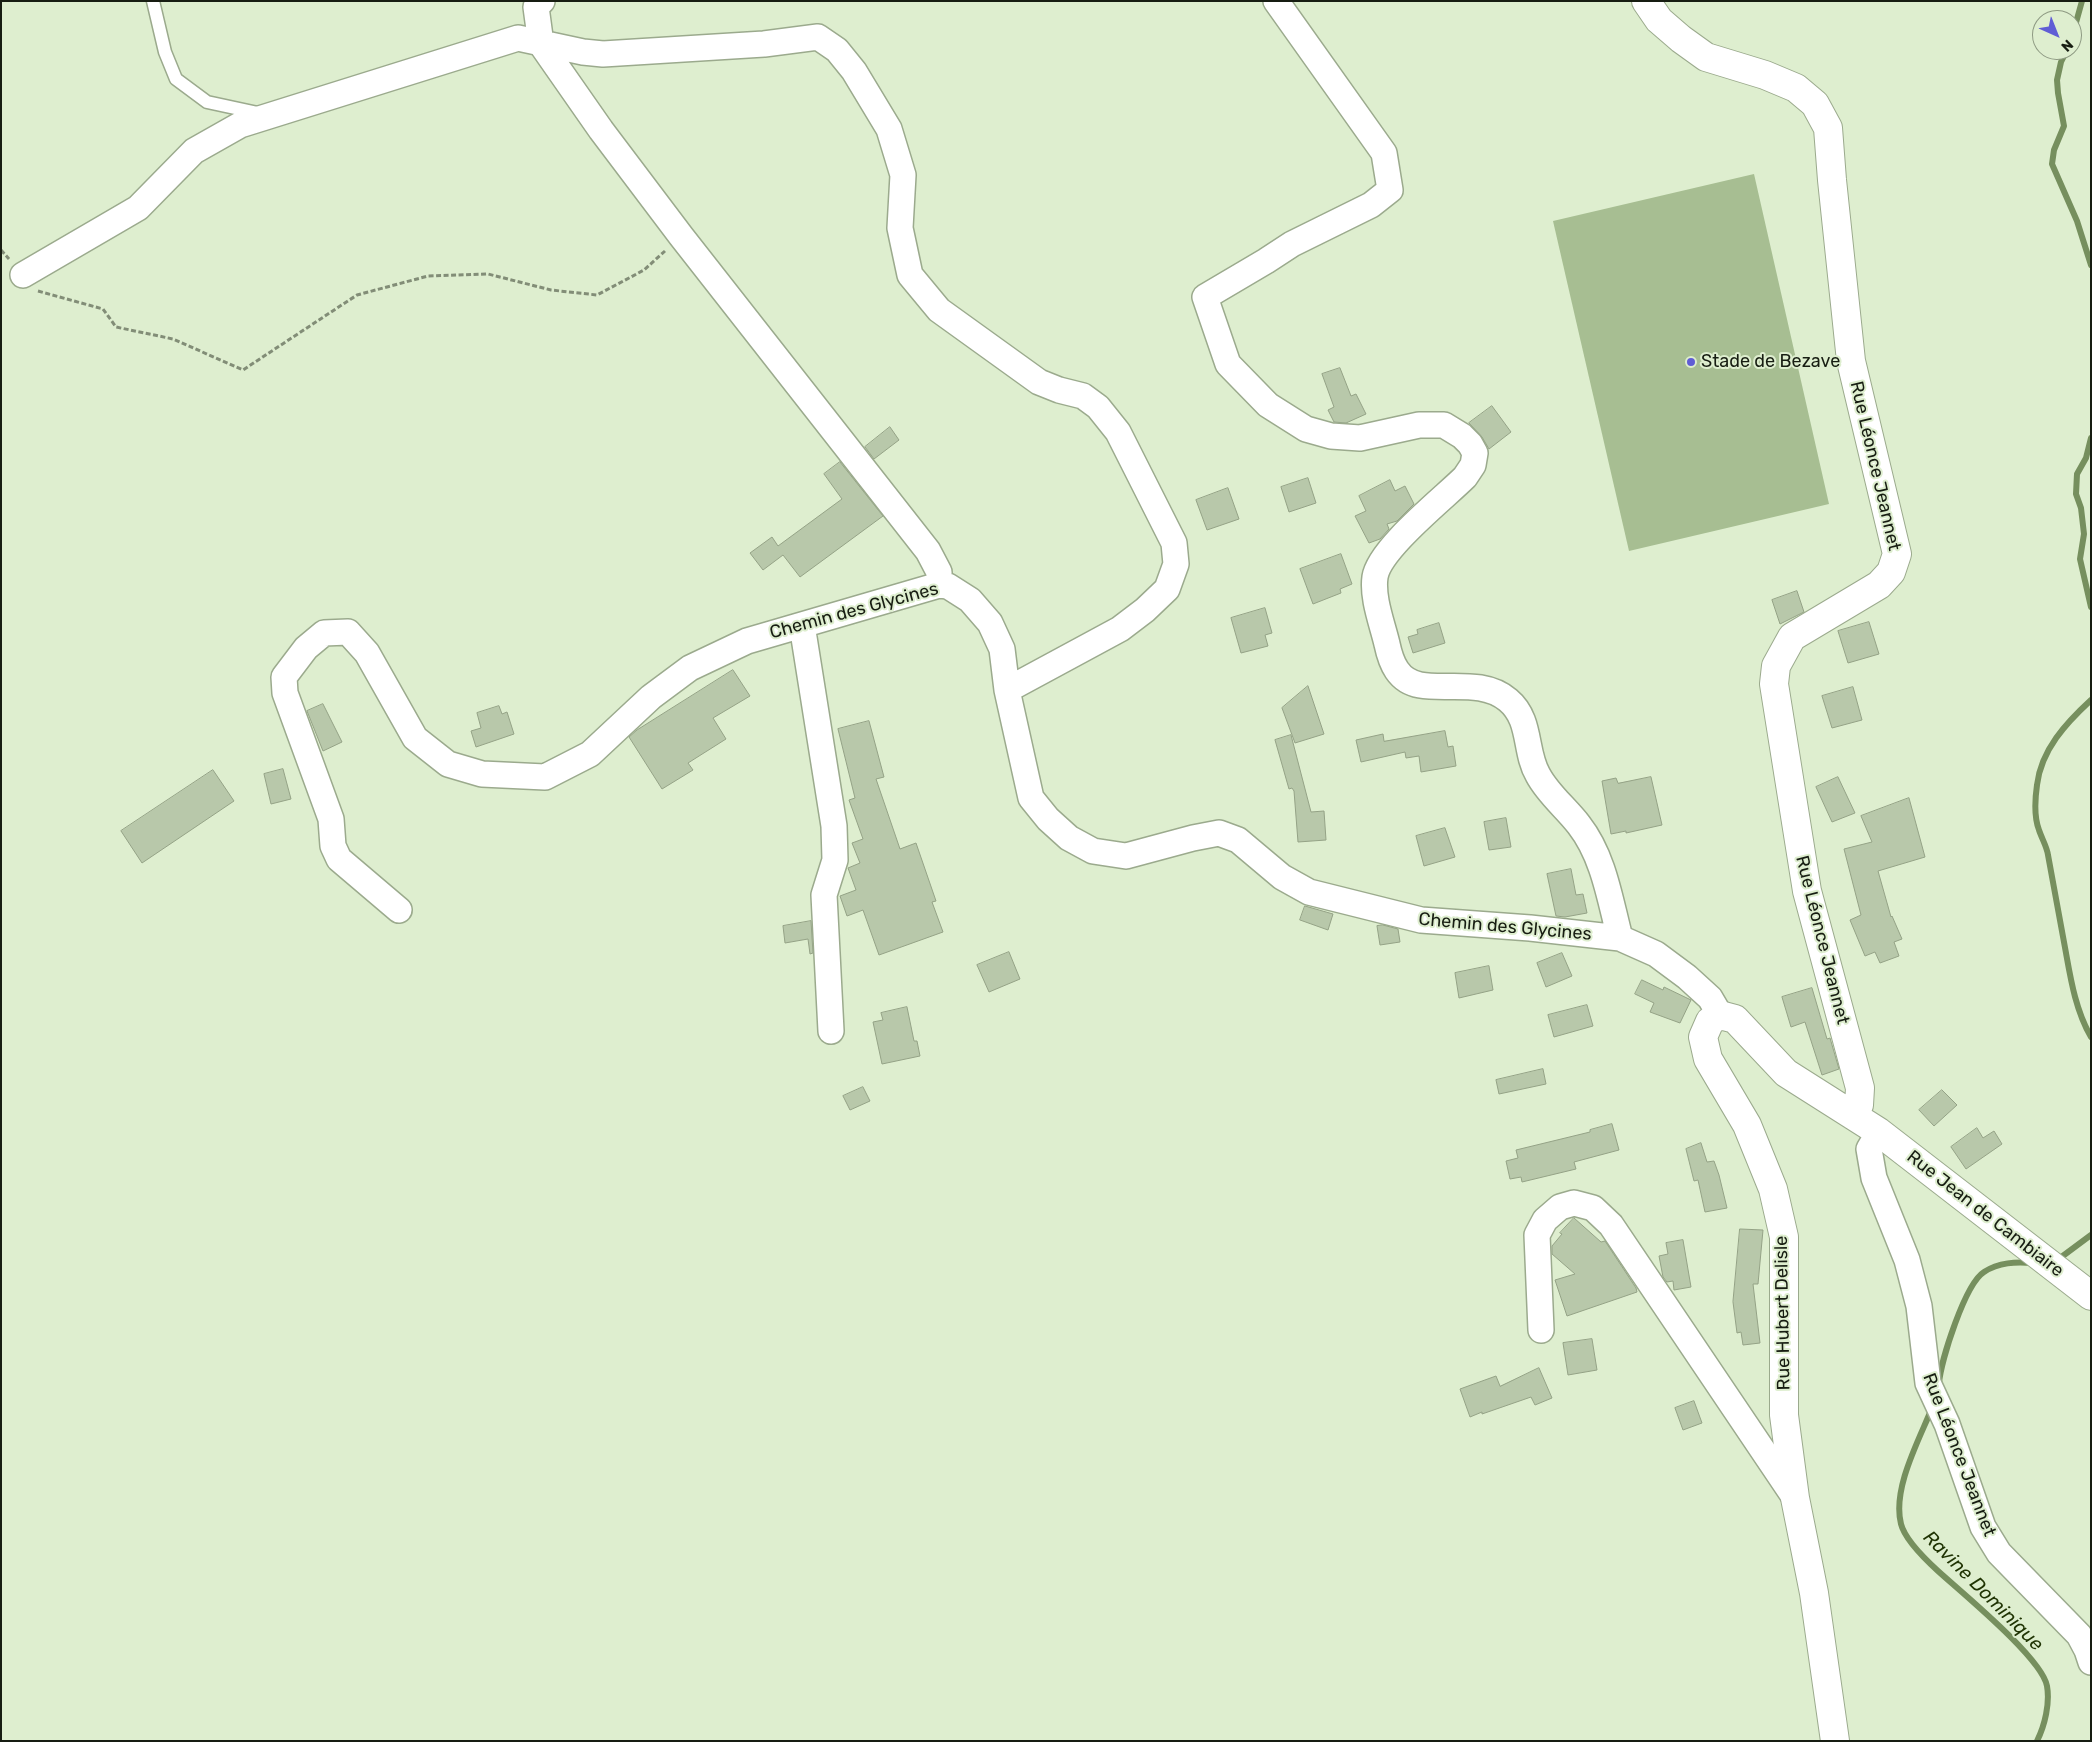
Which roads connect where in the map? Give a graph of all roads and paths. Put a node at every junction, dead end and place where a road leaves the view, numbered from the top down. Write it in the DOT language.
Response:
graph roads {
  1 [pos="154,1"];
  2 [pos="542,1"];
  3 [pos="1276,1"];
  4 [pos="1646,1"];
  5 [pos="542,44"];
  6 [pos="272,115"];
  7 [pos="681,236"];
  8 [pos="1,250"];
  9 [pos="24,275"];
  10 [pos="939,585"];
  11 [pos="802,625"];
  12 [pos="1007,690"];
  13 [pos="399,910"];
  14 [pos="1620,938"];
  15 [pos="1720,1015"];
  16 [pos="831,1031"];
  17 [pos="1854,1116"];
  18 [pos="1879,1132"];
  19 [pos="2091,1296"];
  20 [pos="1541,1330"];
  21 [pos="1794,1498"];
  22 [pos="2091,1662"];
  23 [pos="1835,1741"];
  1 -- 6 [label="lane"];
  2 -- 5 [label="street"];
  3 -- 14 [label="street"];
  4 -- 17 [label="street, Rue Léonce Jeannet"];
  5 -- 6 [label="street"];
  5 -- 7 [label="street"];
  5 -- 12 [label="street"];
  6 -- 9 [label="street"];
  7 -- 9 [label="path"];
  7 -- 10 [label="street"];
  8 -- 9 [label="path"];
  10 -- 11 [label="street, Chemin des Glycines"];
  10 -- 12 [label="street, Chemin des Glycines"];
  11 -- 13 [label="street, Chemin des Glycines"];
  11 -- 16 [label="street"];
  12 -- 14 [label="street, Chemin des Glycines"];
  14 -- 15 [label="street, Chemin des Glycines"];
  15 -- 17 [label="street"];
  15 -- 21 [label="street, Rue Hubert Delisle"];
  17 -- 18 [label="street"];
  18 -- 19 [label="street, Rue Jean de Cambiaire"];
  18 -- 22 [label="street, Rue Léonce Jeannet"];
  20 -- 21 [label="street"];
  21 -- 23 [label="street, Rue Hubert Delisle"];
}
